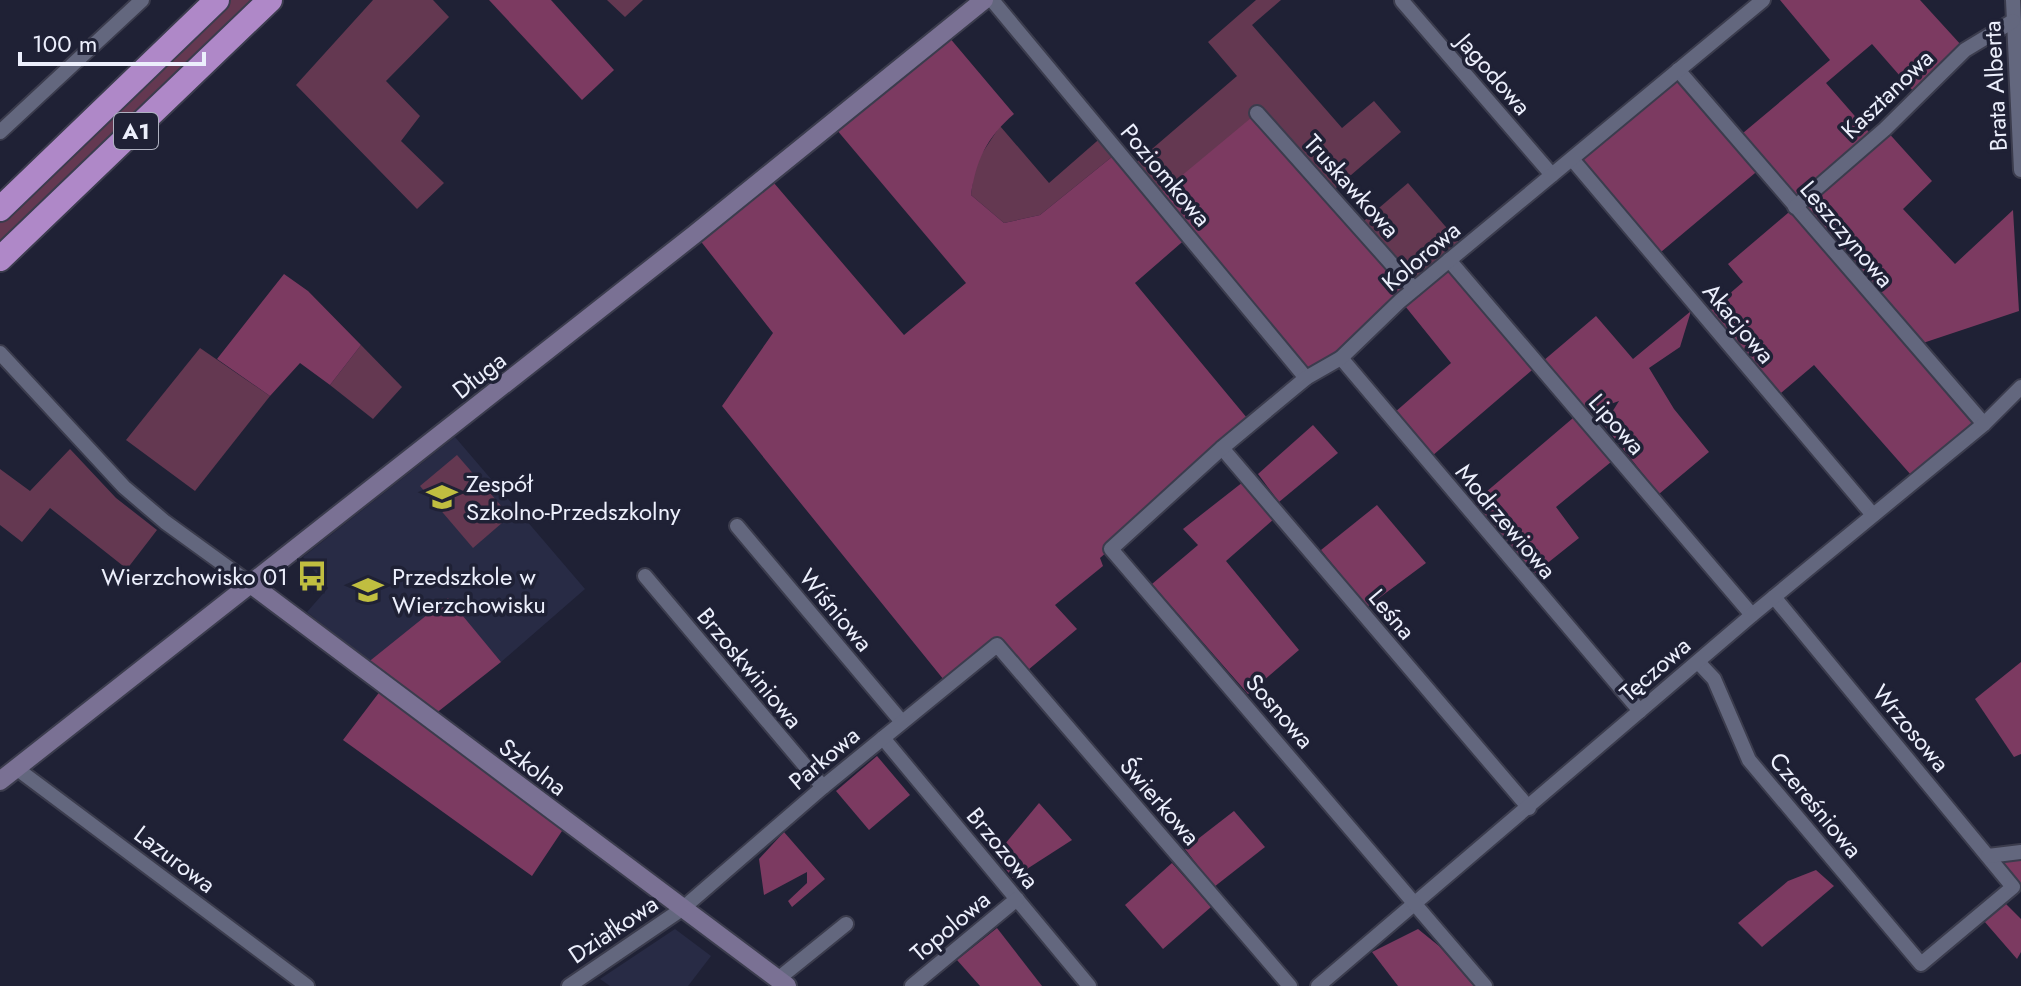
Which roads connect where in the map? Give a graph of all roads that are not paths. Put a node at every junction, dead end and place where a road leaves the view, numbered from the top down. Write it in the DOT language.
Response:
graph roads {
  1 [pos="142,0"];
  2 [pos="217,0"];
  3 [pos="270,0"];
  4 [pos="984,0"];
  5 [pos="992,0"];
  6 [pos="1763,0"];
  7 [pos="2013,0"];
  8 [pos="1402,1"];
  9 [pos="2013,21"];
  10 [pos="1678,70"];
  11 [pos="1257,113"];
  12 [pos="0,132"];
  13 [pos="1572,159"];
  14 [pos="2021,170"];
  15 [pos="1552,175"];
  16 [pos="1795,207"];
  17 [pos="0,209"];
  18 [pos="0,259"];
  19 [pos="1449,260"];
  20 [pos="1414,289"];
  21 [pos="0,353"];
  22 [pos="1341,358"];
  23 [pos="1306,378"];
  24 [pos="2021,387"];
  25 [pos="1984,424"];
  26 [pos="1222,448"];
  27 [pos="1873,515"];
  28 [pos="737,526"];
  29 [pos="1111,549"];
  30 [pos="645,576"];
  31 [pos="252,585"];
  32 [pos="1774,597"];
  33 [pos="1752,615"];
  34 [pos="997,645"];
  35 [pos="1698,662"];
  36 [pos="1640,711"];
  37 [pos="902,722"];
  38 [pos="883,738"];
  39 [pos="16,768"];
  40 [pos="0,781"];
  41 [pos="823,787"];
  42 [pos="1529,808"];
  43 [pos="2021,852"];
  44 [pos="1988,856"];
  45 [pos="2013,887"];
  46 [pos="1017,899"];
  47 [pos="1415,901"];
  48 [pos="682,909"];
  49 [pos="846,924"];
  50 [pos="783,983"];
  51 [pos="307,986"];
  52 [pos="569,986"];
  53 [pos="912,986"];
  54 [pos="1089,986"];
  55 [pos="1290,986"];
  56 [pos="1318,986"];
  57 [pos="1485,986"];
  1 -- 12 [label="street"];
  2 -- 17 [label="highway, A1"];
  3 -- 18 [label="highway, A1"];
  4 -- 31 [label="street, Długa"];
  5 -- 23 [label="street, Poziomkowa"];
  6 -- 10 [label="street, Kolorowa"];
  7 -- 9 [label="street, Brata Alberta"];
  8 -- 15 [label="street, Jagodowa"];
  9 -- 14 [label="street, Brata Alberta"];
  9 -- 16 [label="street, Kasztanowa"];
  10 -- 13 [label="street, Kolorowa"];
  10 -- 16 [label="street, Leszczynowa"];
  11 -- 20 [label="street, Truskawkowa"];
  13 -- 15 [label="street, Kolorowa"];
  13 -- 27 [label="street, Akacjowa"];
  15 -- 19 [label="street, Kolorowa"];
  16 -- 25 [label="street, Leszczynowa"];
  19 -- 20 [label="street, Kolorowa"];
  19 -- 33 [label="street, Lipowa"];
  20 -- 22 [label="street, Kolorowa"];
  21 -- 31 [label="street"];
  22 -- 23 [label="street, Kolorowa"];
  22 -- 36 [label="street, Modrzewiowa"];
  23 -- 26 [label="street, Kolorowa"];
  24 -- 25 [label="street, Tęczowa"];
  25 -- 27 [label="street, Tęczowa"];
  26 -- 29 [label="street, Kolorowa"];
  26 -- 42 [label="street, Leśna"];
  27 -- 32 [label="street, Tęczowa"];
  28 -- 37 [label="street, Wiśniowa"];
  29 -- 47 [label="street, Sosnowa"];
  30 -- 41 [label="street, Brzoskwiniowa"];
  31 -- 39 [label="street, Długa"];
  31 -- 48 [label="street, Szkolna"];
  32 -- 33 [label="street, Tęczowa"];
  32 -- 44 [label="street, Wrzosowa"];
  33 -- 35 [label="street, Tęczowa"];
  34 -- 37 [label="street, Parkowa"];
  34 -- 55 [label="street, Świerkowa"];
  35 -- 36 [label="street, Tęczowa"];
  35 -- 45 [label="street, Czereśniowa"];
  36 -- 42 [label="street, Tęczowa"];
  37 -- 38 [label="street, Parkowa"];
  38 -- 41 [label="street, Parkowa"];
  38 -- 46 [label="street, Brzozowa"];
  39 -- 40 [label="street, Długa"];
  39 -- 51 [label="street, Lazurowa"];
  41 -- 48 [label="street, Parkowa"];
  42 -- 47 [label="street, Tęczowa"];
  43 -- 44 [label="street"];
  44 -- 45 [label="street, Wrzosowa"];
  46 -- 53 [label="street, Topolowa"];
  46 -- 54 [label="street, Brzozowa"];
  47 -- 56 [label="street, Tęczowa"];
  47 -- 57 [label="street, Sosnowa"];
  48 -- 50 [label="street, Szkolna"];
  48 -- 52 [label="street, Działkowa"];
  49 -- 50 [label="street"];
}
